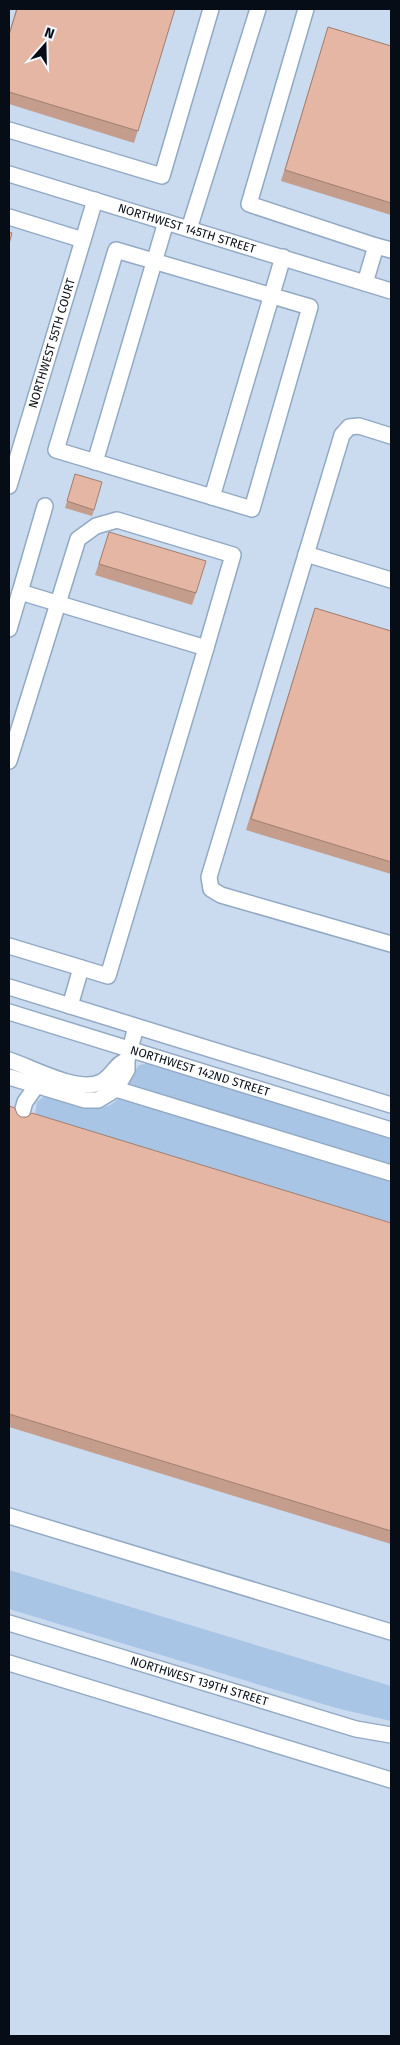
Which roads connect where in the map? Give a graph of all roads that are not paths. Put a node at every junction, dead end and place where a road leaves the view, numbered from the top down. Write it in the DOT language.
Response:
graph roads {
  1 [pos="211,9"];
  2 [pos="258,9"];
  3 [pos="306,9"];
  4 [pos="9,130"];
  5 [pos="9,174"];
  6 [pos="95,200"];
  7 [pos="9,217"];
  8 [pos="166,222"];
  9 [pos="189,229"];
  10 [pos="83,240"];
  11 [pos="376,246"];
  12 [pos="391,250"];
  13 [pos="282,257"];
  14 [pos="155,262"];
  15 [pos="365,283"];
  16 [pos="391,291"];
  17 [pos="272,296"];
  18 [pos="391,436"];
  19 [pos="95,462"];
  20 [pos="9,486"];
  21 [pos="212,497"];
  22 [pos="45,506"];
  23 [pos="306,554"];
  24 [pos="391,580"];
  25 [pos="20,592"];
  26 [pos="57,603"];
  27 [pos="9,629"];
  28 [pos="206,648"];
  29 [pos="9,761"];
  30 [pos="391,944"];
  31 [pos="9,946"];
  32 [pos="81,968"];
  33 [pos="9,987"];
  34 [pos="70,1006"];
  35 [pos="9,1012"];
  36 [pos="136,1027"];
  37 [pos="128,1055"];
  38 [pos="9,1060"];
  39 [pos="9,1077"];
  40 [pos="37,1085"];
  41 [pos="116,1089"];
  42 [pos="391,1105"];
  43 [pos="20,1119"];
  44 [pos="391,1130"];
  45 [pos="391,1173"];
  46 [pos="9,1516"];
  47 [pos="9,1623"];
  48 [pos="391,1632"];
  49 [pos="9,1663"];
  50 [pos="391,1735"];
  51 [pos="391,1780"];
  1 -- 4 [label="street"];
  2 -- 9 [label="street"];
  3 -- 11 [label="street"];
  5 -- 6 [label="street, NORTHWEST 145TH STREET"];
  6 -- 8 [label="street, NORTHWEST 145TH STREET"];
  6 -- 10 [label="street, NORTHWEST 55TH COURT"];
  7 -- 10 [label="street"];
  8 -- 9 [label="street, NORTHWEST 145TH STREET"];
  8 -- 14 [label="street"];
  9 -- 13 [label="street, NORTHWEST 145TH STREET"];
  10 -- 20 [label="street, NORTHWEST 55TH COURT"];
  11 -- 12 [label="street"];
  11 -- 15 [label="street"];
  13 -- 15 [label="street, NORTHWEST 145TH STREET"];
  13 -- 17 [label="street"];
  14 -- 17 [label="street"];
  14 -- 19 [label="street"];
  14 -- 19 [label="street"];
  15 -- 16 [label="street, NORTHWEST 145TH STREET"];
  17 -- 21 [label="street"];
  17 -- 21 [label="street"];
  18 -- 23 [label="street"];
  19 -- 21 [label="street"];
  22 -- 25 [label="street"];
  23 -- 24 [label="street"];
  23 -- 30 [label="street"];
  25 -- 26 [label="street"];
  25 -- 27 [label="street"];
  26 -- 28 [label="street"];
  26 -- 28 [label="street"];
  26 -- 29 [label="street"];
  28 -- 32 [label="street"];
  31 -- 32 [label="street"];
  32 -- 34 [label="street"];
  33 -- 34 [label="street, NORTHWEST 142ND STREET"];
  34 -- 36 [label="street, NORTHWEST 142ND STREET"];
  35 -- 37 [label="street, NORTHWEST 142ND STREET"];
  36 -- 37 [label="street"];
  36 -- 42 [label="street, NORTHWEST 142ND STREET"];
  37 -- 38 [label="street"];
  37 -- 41 [label="street"];
  37 -- 44 [label="street, NORTHWEST 142ND STREET"];
  39 -- 40 [label="street"];
  40 -- 41 [label="street"];
  40 -- 43 [label="street"];
  41 -- 45 [label="street"];
  46 -- 48 [label="street"];
  47 -- 50 [label="street, NORTHWEST 139TH STREET"];
  49 -- 51 [label="street"];
}
